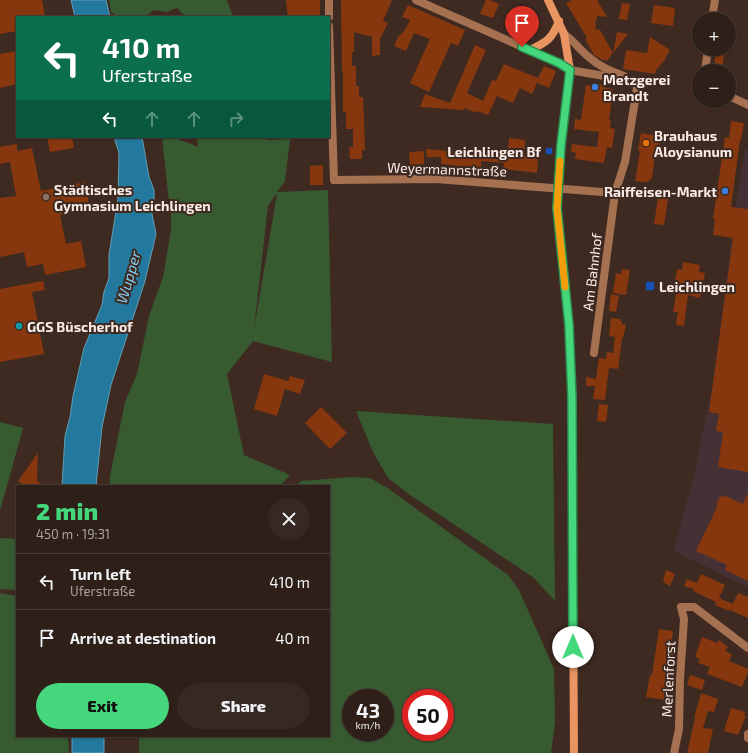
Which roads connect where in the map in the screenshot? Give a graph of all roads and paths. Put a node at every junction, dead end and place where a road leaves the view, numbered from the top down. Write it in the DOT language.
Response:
graph roads {
  1 [pos="329,0"];
  2 [pos="416,0"];
  3 [pos="548,0"];
  4 [pos="715,0"];
  5 [pos="713,12"];
  6 [pos="329,16"];
  7 [pos="559,21"];
  8 [pos="564,34"];
  9 [pos="530,50"];
  10 [pos="330,57"];
  11 [pos="570,70"];
  12 [pos="638,82"];
  13 [pos="736,99"];
  14 [pos="748,105"];
  15 [pos="558,188"];
  16 [pos="615,193"];
  17 [pos="594,353"];
  18 [pos="748,648"];
  19 [pos="748,734"];
  20 [pos="748,738"];
  21 [pos="574,753"];
  22 [pos="674,753"];
  1 -- 6 [label="street"];
  2 -- 9 [label="street"];
  3 -- 7 [label="main road"];
  4 -- 5 [label="street"];
  7 -- 8 [label="main road"];
  7 -- 9 [label="main road"];
  8 -- 11 [label="main road"];
  8 -- 12 [label="street"];
  9 -- 11 [label="street"];
  10 -- 15 [label="street, Weyermannstraße"];
  11 -- 12 [label="street"];
  11 -- 15 [label="main road"];
  12 -- 16 [label="street, Am Bahnhof"];
  13 -- 14 [label="street"];
  15 -- 16 [label="street"];
  15 -- 21 [label="main road"];
  16 -- 17 [label="street, Am Bahnhof"];
  18 -- 22 [label="street, Merlenforst"];
  19 -- 20 [label="street"];
}
